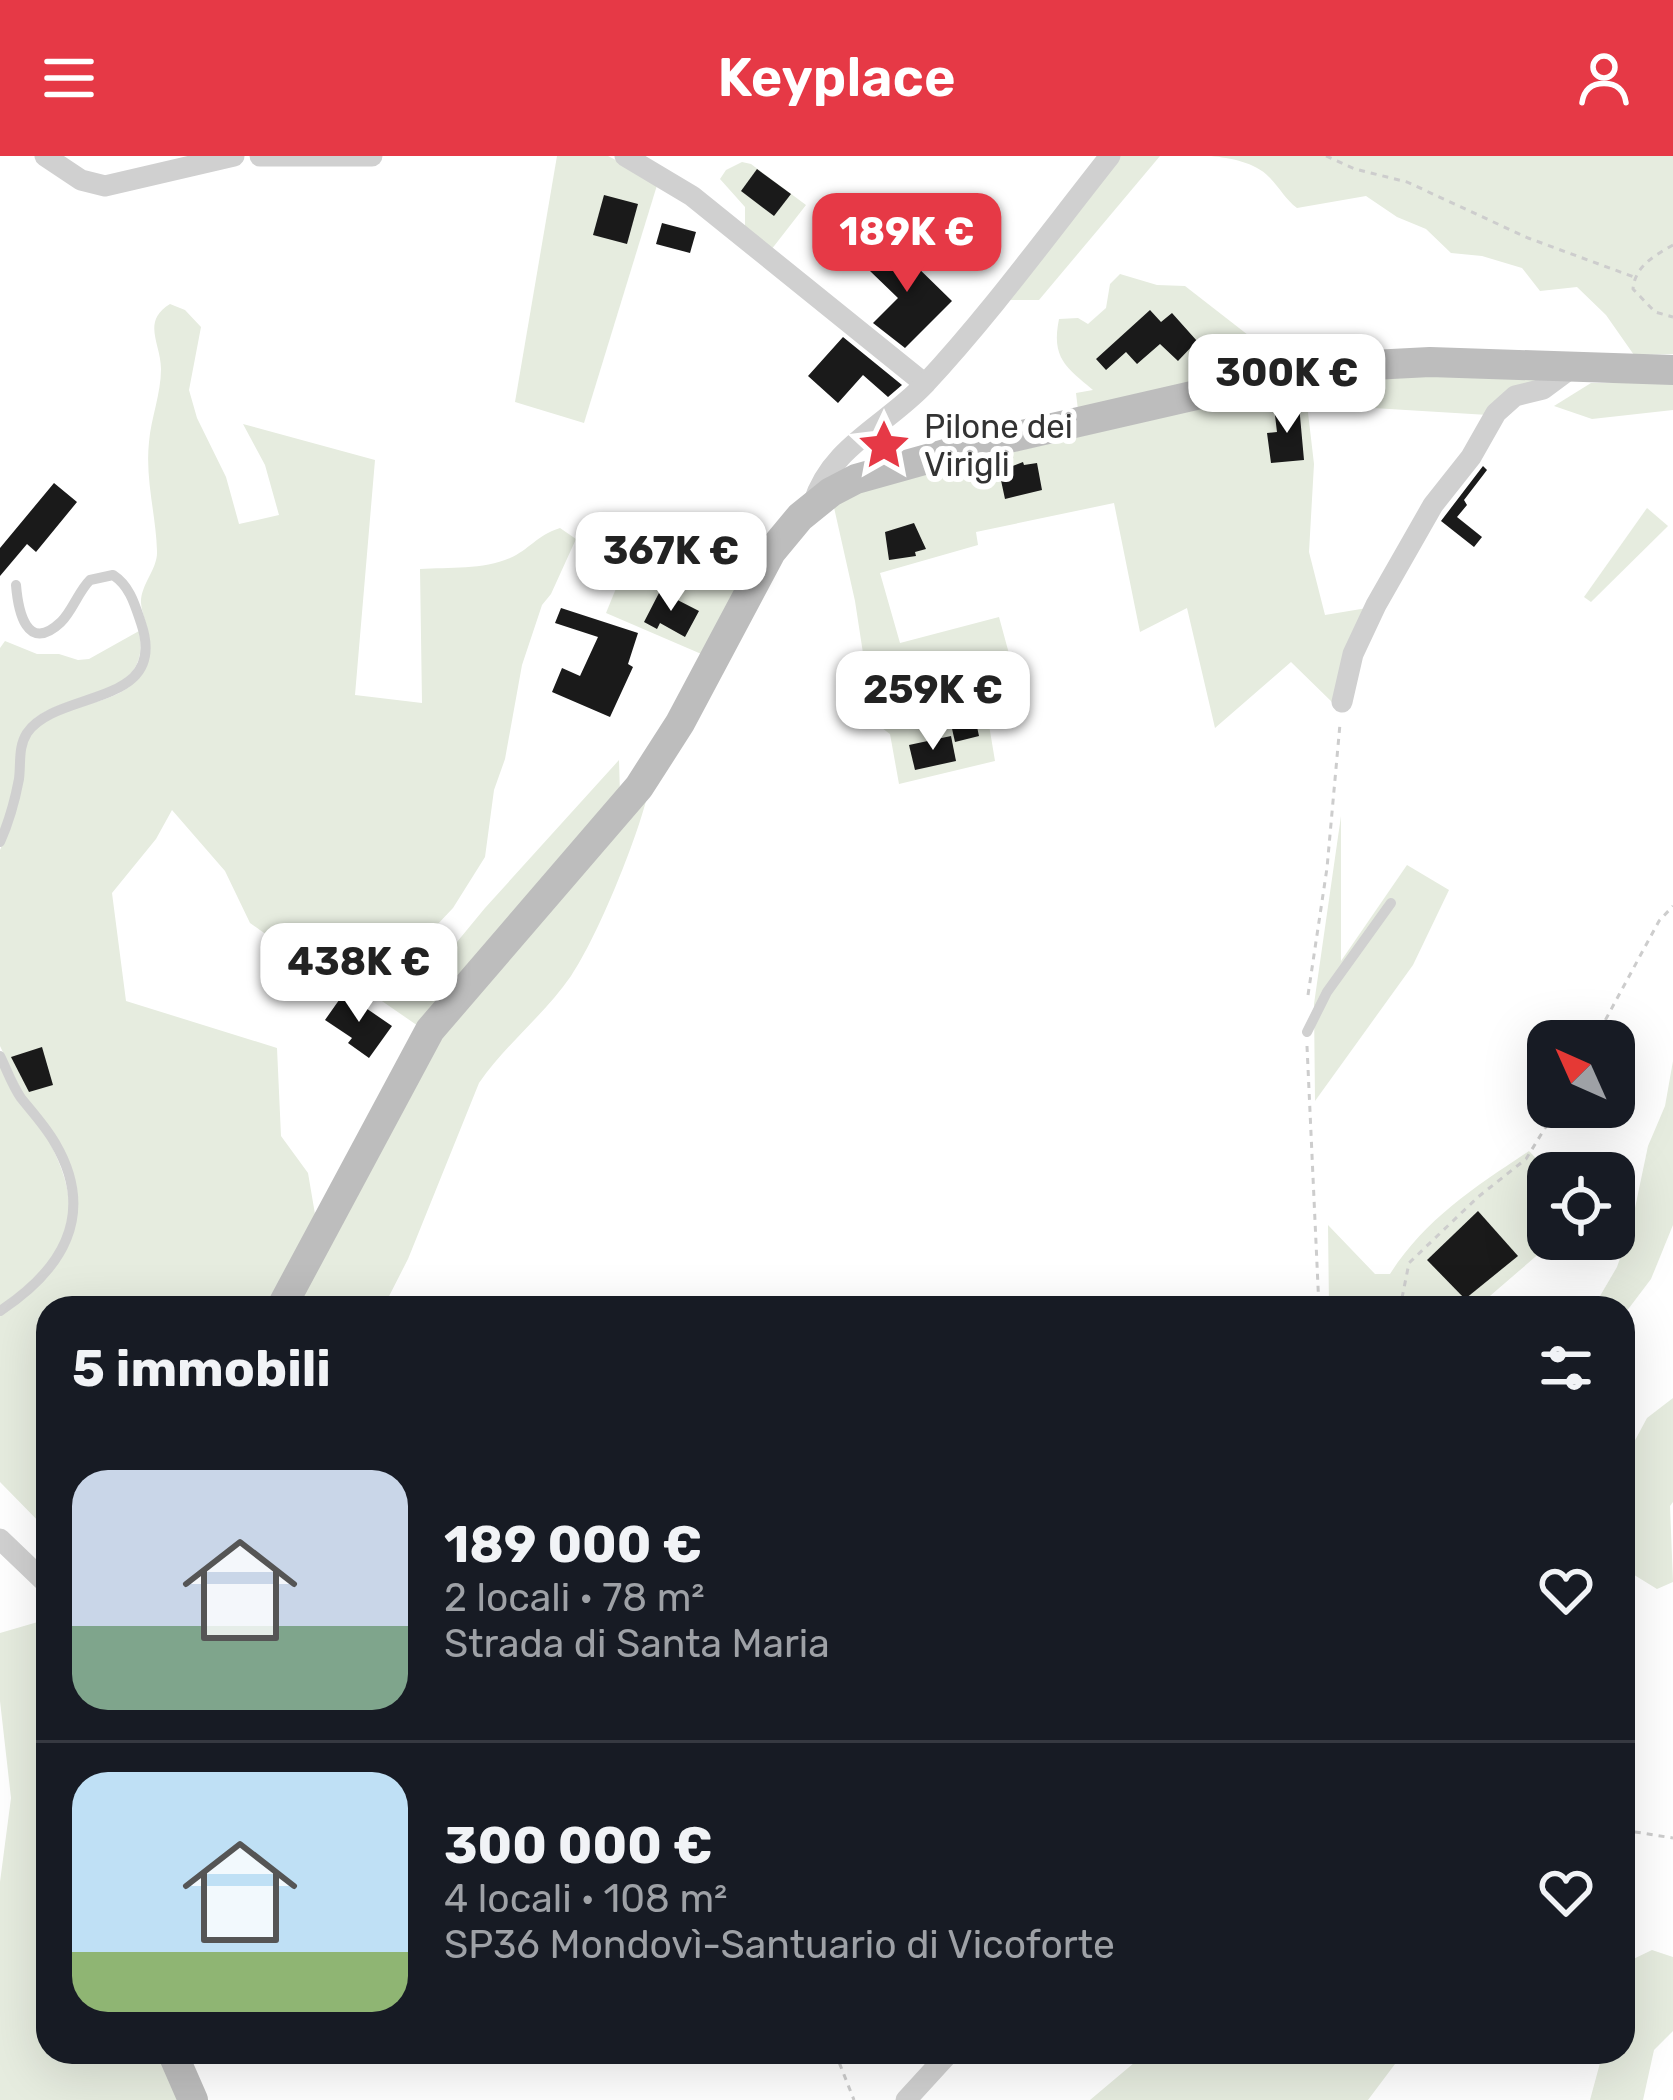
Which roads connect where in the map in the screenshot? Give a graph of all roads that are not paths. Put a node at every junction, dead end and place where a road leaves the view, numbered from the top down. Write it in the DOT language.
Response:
graph roads {
  1 [pos="45,156"];
  2 [pos="234,156"];
  3 [pos="260,156"];
  4 [pos="372,156"];
  5 [pos="625,156"];
  6 [pos="1110,156"];
  7 [pos="1570,369"];
  8 [pos="1673,370"];
  9 [pos="925,384"];
  10 [pos="813,506"];
  11 [pos="16,584"];
  12 [pos="1342,702"];
  13 [pos="0,842"];
  14 [pos="1391,903"];
  15 [pos="1307,1032"];
  16 [pos="0,1055"];
  17 [pos="287,1296"];
  18 [pos="0,1311"];
  19 [pos="0,1539"];
  20 [pos="36,1574"];
  21 [pos="177,2064"];
  22 [pos="939,2064"];
  23 [pos="193,2100"];
  24 [pos="906,2100"];
  1 -- 2 [label="street"];
  3 -- 4 [label="street"];
  5 -- 9 [label="street"];
  6 -- 9 [label="street"];
  7 -- 8 [label="main road"];
  7 -- 10 [label="main road"];
  7 -- 12 [label="street"];
  9 -- 10 [label="street"];
  10 -- 17 [label="main road"];
  11 -- 13 [label="lane"];
  14 -- 15 [label="lane"];
  16 -- 18 [label="lane"];
  19 -- 20 [label="street"];
  21 -- 23 [label="main road"];
  22 -- 24 [label="street"];
}
